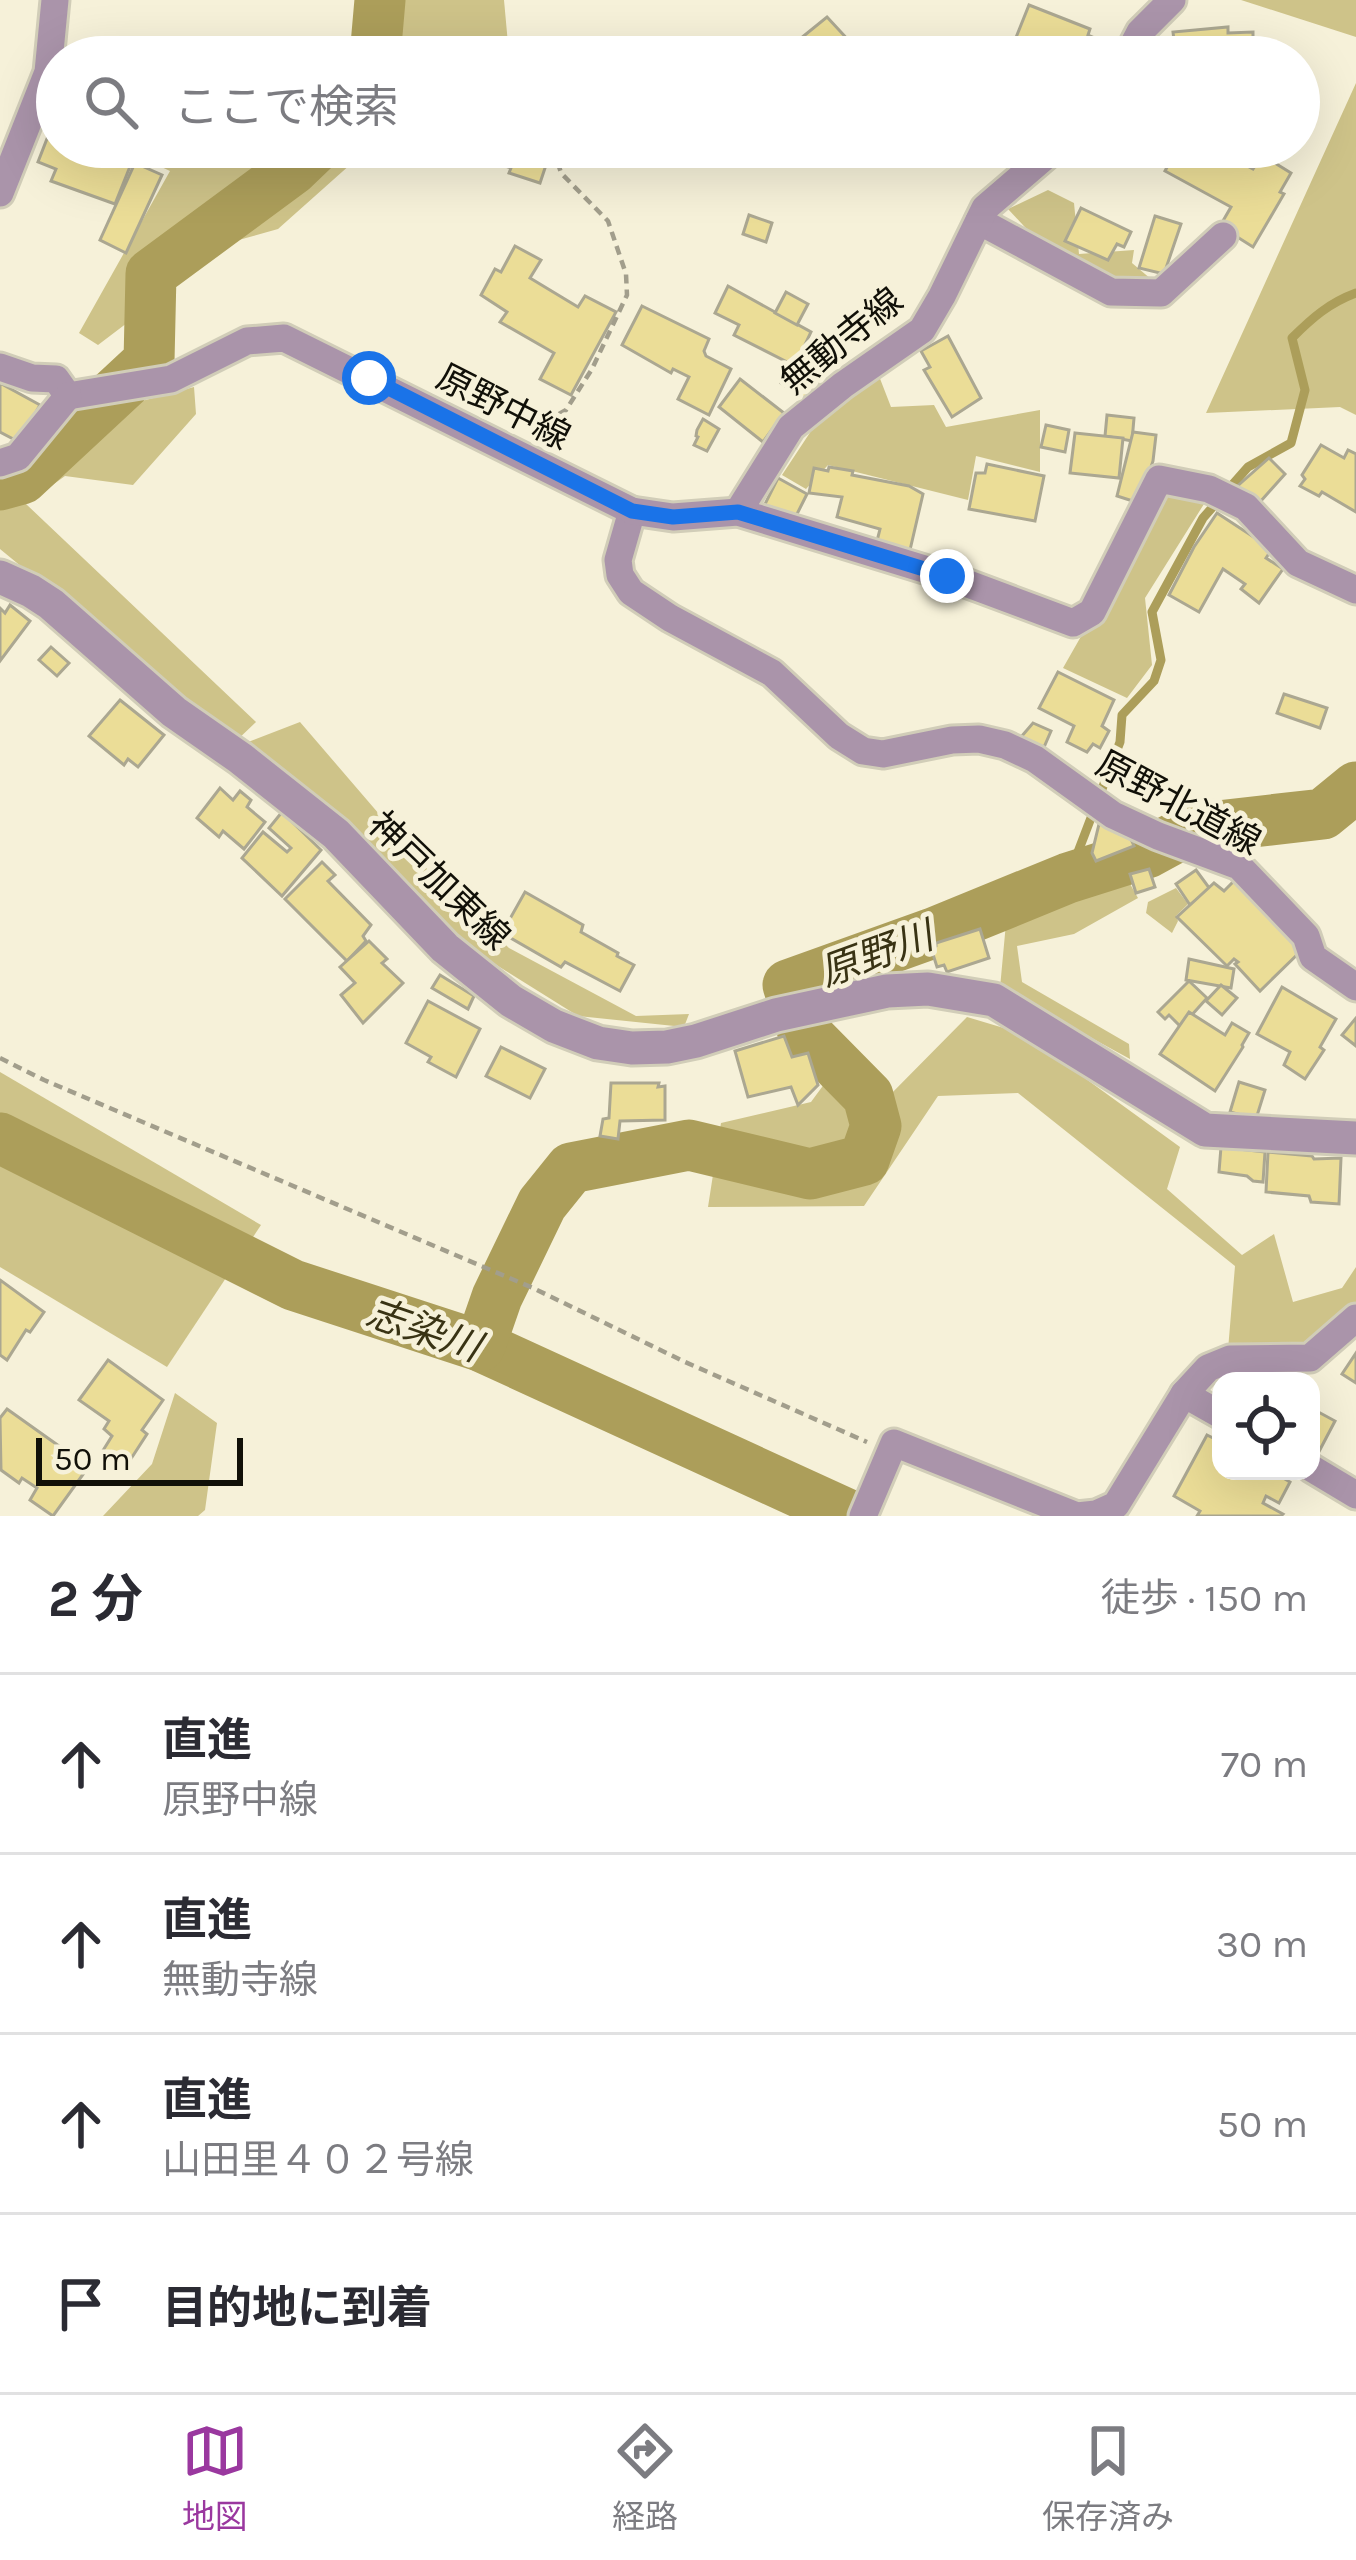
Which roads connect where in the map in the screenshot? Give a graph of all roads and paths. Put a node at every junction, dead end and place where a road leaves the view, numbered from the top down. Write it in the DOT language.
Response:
graph roads {
  1 [pos="55,0"];
  2 [pos="1172,0"];
  3 [pos="52,36"];
  4 [pos="1138,36"];
  5 [pos="36,102"];
  6 [pos="559,168"];
  7 [pos="1032,168"];
  8 [pos="0,193"];
  9 [pos="979,220"];
  10 [pos="1223,236"];
  11 [pos="0,367"];
  12 [pos="69,395"];
  13 [pos="515,453"];
  14 [pos="0,463"];
  15 [pos="632,511"];
  16 [pos="738,512"];
  17 [pos="0,577"];
  18 [pos="1356,590"];
  19 [pos="1356,987"];
  20 [pos="0,1058"];
  21 [pos="1356,1138"];
  22 [pos="1356,1318"];
  23 [pos="1184,1394"];
  24 [pos="1212,1410"];
  25 [pos="888,1455"];
  26 [pos="1320,1473"];
  27 [pos="1356,1495"];
  28 [pos="863,1516"];
  1 -- 3 [label="street"];
  2 -- 4 [label="street"];
  5 -- 8 [label="street"];
  6 -- 13 [label="path"];
  7 -- 9 [label="street, 無動寺線"];
  9 -- 10 [label="street"];
  9 -- 16 [label="street, 無動寺線"];
  11 -- 12 [label="street"];
  12 -- 13 [label="street, 原野中線"];
  12 -- 14 [label="street"];
  13 -- 15 [label="street, 原野中線"];
  15 -- 16 [label="street"];
  15 -- 19 [label="street, 原野北道線"];
  16 -- 18 [label="street"];
  17 -- 21 [label="street, 神戸加東線"];
  20 -- 25 [label="path"];
  22 -- 23 [label="street"];
  23 -- 24 [label="street"];
  23 -- 25 [label="street"];
  25 -- 28 [label="street"];
  26 -- 27 [label="street"];
}
